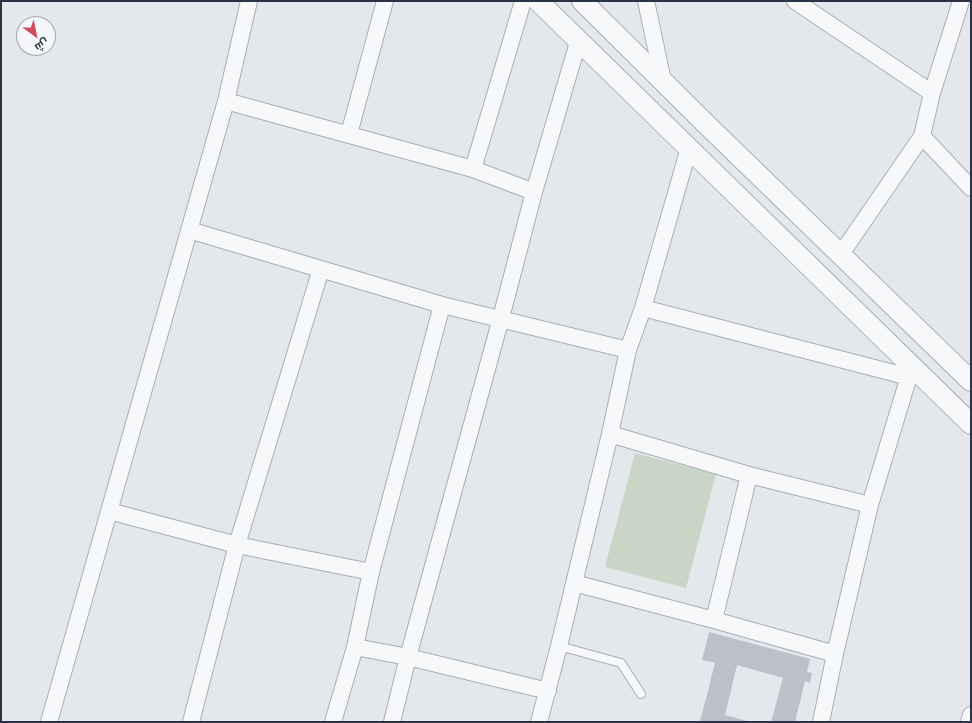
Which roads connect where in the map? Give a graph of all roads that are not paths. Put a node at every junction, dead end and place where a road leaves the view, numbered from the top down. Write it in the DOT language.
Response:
graph roads {
  1 [pos="249,1"];
  2 [pos="385,1"];
  3 [pos="523,1"];
  4 [pos="538,1"];
  5 [pos="582,1"];
  6 [pos="646,1"];
  7 [pos="795,1"];
  8 [pos="961,1"];
  9 [pos="579,40"];
  10 [pos="663,81"];
  11 [pos="932,93"];
  12 [pos="226,101"];
  13 [pos="349,134"];
  14 [pos="922,136"];
  15 [pos="689,148"];
  16 [pos="473,169"];
  17 [pos="971,188"];
  18 [pos="534,192"];
  19 [pos="189,230"];
  20 [pos="821,236"];
  21 [pos="840,254"];
  22 [pos="800,258"];
  23 [pos="321,269"];
  24 [pos="442,305"];
  25 [pos="643,308"];
  26 [pos="502,318"];
  27 [pos="628,350"];
  28 [pos="911,372"];
  29 [pos="971,381"];
  30 [pos="971,424"];
  31 [pos="610,434"];
  32 [pos="749,475"];
  33 [pos="870,505"];
  34 [pos="109,511"];
  35 [pos="236,545"];
  36 [pos="371,572"];
  37 [pos="574,583"];
  38 [pos="714,620"];
  39 [pos="559,646"];
  40 [pos="354,647"];
  41 [pos="835,654"];
  42 [pos="408,657"];
  43 [pos="548,691"];
  44 [pos="641,694"];
  45 [pos="971,715"];
  46 [pos="49,722"];
  47 [pos="191,722"];
  48 [pos="333,722"];
  49 [pos="392,722"];
  50 [pos="539,722"];
  51 [pos="821,722"];
  52 [pos="969,722"];
  1 -- 12 [label="street"];
  2 -- 13 [label="street"];
  3 -- 16 [label="street"];
  4 -- 9 [label="street"];
  5 -- 10 [label="street"];
  6 -- 10 [label="street"];
  7 -- 11 [label="street"];
  8 -- 11 [label="street"];
  9 -- 15 [label="street"];
  9 -- 18 [label="street"];
  10 -- 20 [label="street"];
  11 -- 14 [label="street"];
  12 -- 13 [label="street"];
  12 -- 19 [label="street"];
  13 -- 16 [label="street"];
  14 -- 17 [label="street"];
  14 -- 21 [label="street"];
  15 -- 22 [label="street"];
  15 -- 25 [label="street"];
  16 -- 18 [label="street"];
  18 -- 26 [label="street"];
  19 -- 23 [label="street"];
  19 -- 34 [label="street"];
  20 -- 21 [label="street"];
  20 -- 22 [label="street"];
  21 -- 29 [label="street"];
  22 -- 28 [label="street"];
  23 -- 24 [label="street"];
  23 -- 35 [label="street"];
  24 -- 26 [label="street"];
  24 -- 36 [label="street"];
  25 -- 27 [label="street"];
  25 -- 28 [label="street"];
  26 -- 27 [label="street"];
  26 -- 42 [label="street"];
  27 -- 31 [label="street"];
  28 -- 30 [label="street"];
  28 -- 33 [label="street"];
  31 -- 32 [label="street"];
  31 -- 37 [label="street"];
  32 -- 33 [label="street"];
  32 -- 38 [label="street"];
  33 -- 41 [label="street"];
  34 -- 35 [label="street"];
  34 -- 46 [label="street"];
  35 -- 36 [label="street"];
  35 -- 47 [label="street"];
  36 -- 40 [label="street"];
  37 -- 38 [label="street"];
  37 -- 39 [label="street"];
  38 -- 41 [label="street"];
  39 -- 43 [label="street"];
  39 -- 44 [label="lane"];
  40 -- 42 [label="street"];
  40 -- 48 [label="street"];
  41 -- 51 [label="street"];
  42 -- 43 [label="street"];
  42 -- 49 [label="street"];
  43 -- 50 [label="street"];
  45 -- 52 [label="street"];
}
